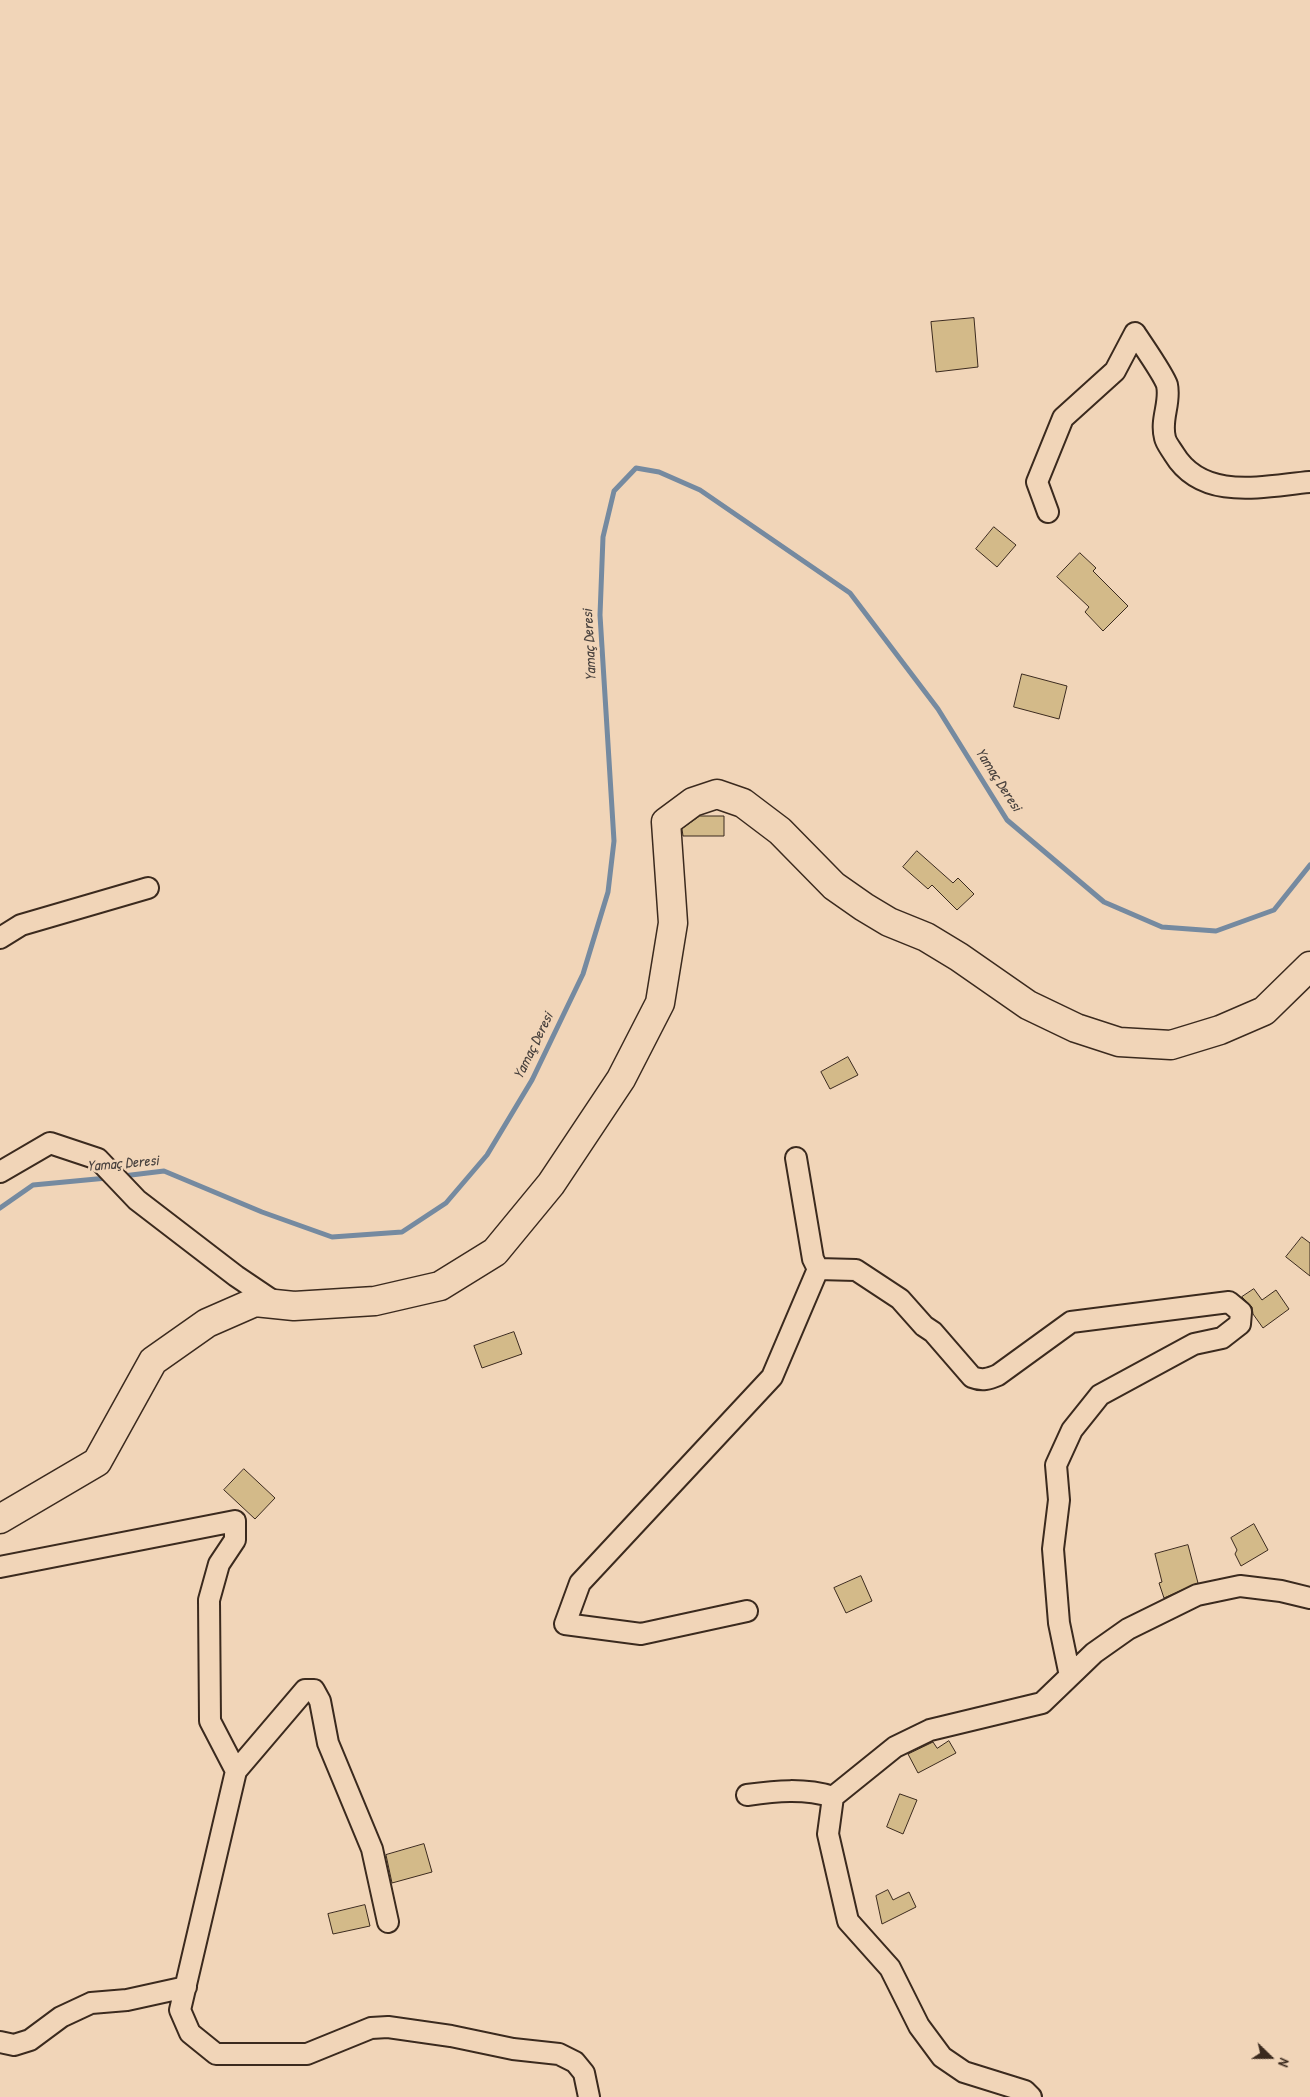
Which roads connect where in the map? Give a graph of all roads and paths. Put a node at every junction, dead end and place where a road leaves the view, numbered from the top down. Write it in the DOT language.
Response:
graph roads {
  1 [pos="1310,482"];
  2 [pos="1048,512"];
  3 [pos="148,888"];
  4 [pos="0,938"];
  5 [pos="1310,966"];
  6 [pos="796,1158"];
  7 [pos="0,1172"];
  8 [pos="818,1269"];
  9 [pos="278,1304"];
  10 [pos="0,1520"];
  11 [pos="0,1567"];
  12 [pos="1310,1598"];
  13 [pos="747,1612"];
  14 [pos="1070,1676"];
  15 [pos="236,1771"];
  16 [pos="747,1794"];
  17 [pos="833,1797"];
  18 [pos="388,1922"];
  19 [pos="186,1986"];
  20 [pos="0,2042"];
  21 [pos="589,2097"];
  22 [pos="1031,2097"];
  1 -- 2 [label="street"];
  3 -- 4 [label="street"];
  5 -- 9 [label="street"];
  6 -- 8 [label="street"];
  7 -- 9 [label="street"];
  8 -- 13 [label="street"];
  8 -- 14 [label="street"];
  9 -- 10 [label="street"];
  11 -- 15 [label="street"];
  12 -- 14 [label="street"];
  14 -- 17 [label="street"];
  15 -- 18 [label="street"];
  15 -- 19 [label="street"];
  16 -- 17 [label="street"];
  17 -- 22 [label="street"];
  19 -- 20 [label="street"];
  19 -- 21 [label="street"];
}
